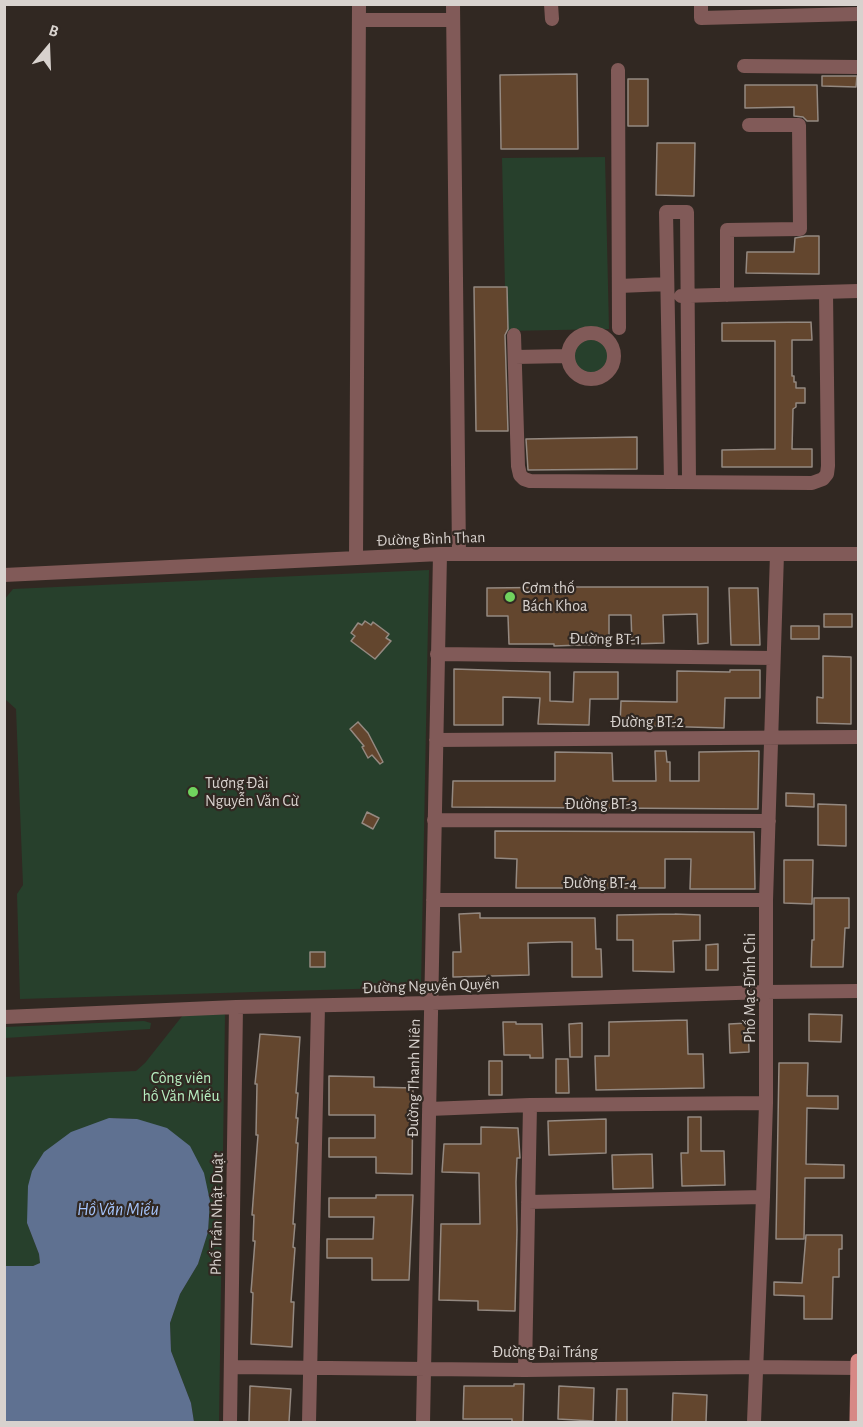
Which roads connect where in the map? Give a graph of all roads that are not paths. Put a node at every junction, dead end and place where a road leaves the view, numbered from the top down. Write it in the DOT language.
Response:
graph roads {
  1 [pos="359,4"];
  2 [pos="453,4"];
  3 [pos="551,4"];
  4 [pos="701,4"];
  5 [pos="858,14"];
  6 [pos="552,19"];
  7 [pos="359,20"];
  8 [pos="453,20"];
  9 [pos="744,66"];
  10 [pos="858,67"];
  11 [pos="618,70"];
  12 [pos="749,125"];
  13 [pos="619,286"];
  14 [pos="667,290"];
  15 [pos="858,291"];
  16 [pos="826,292"];
  17 [pos="727,295"];
  18 [pos="687,296"];
  19 [pos="619,328"];
  20 [pos="514,335"];
  21 [pos="568,356"];
  22 [pos="515,357"];
  23 [pos="671,482"];
  24 [pos="689,482"];
  25 [pos="440,554"];
  26 [pos="459,554"];
  27 [pos="777,554"];
  28 [pos="858,554"];
  29 [pos="357,558"];
  30 [pos="4,575"];
  31 [pos="437,654"];
  32 [pos="773,658"];
  33 [pos="858,737"];
  34 [pos="771,738"];
  35 [pos="436,740"];
  36 [pos="434,820"];
  37 [pos="769,821"];
  38 [pos="433,900"];
  39 [pos="766,900"];
  40 [pos="858,991"];
  41 [pos="766,992"];
  42 [pos="432,1004"];
  43 [pos="318,1006"];
  44 [pos="236,1007"];
  45 [pos="4,1017"];
  46 [pos="766,1103"];
  47 [pos="530,1105"];
  48 [pos="429,1109"];
  49 [pos="763,1197"];
  50 [pos="528,1202"];
  51 [pos="858,1361"];
  52 [pos="755,1366"];
  53 [pos="231,1367"];
  54 [pos="310,1368"];
  55 [pos="858,1368"];
  56 [pos="425,1369"];
  57 [pos="525,1370"];
  58 [pos="230,1422"];
  59 [pos="309,1422"];
  60 [pos="423,1422"];
  61 [pos="754,1422"];
  62 [pos="857,1422"];
  1 -- 7 [label="street"];
  2 -- 8 [label="street"];
  3 -- 6 [label="street"];
  4 -- 5 [label="street"];
  7 -- 8 [label="street"];
  7 -- 29 [label="street"];
  8 -- 26 [label="street"];
  9 -- 10 [label="street"];
  11 -- 13 [label="street"];
  12 -- 17 [label="street"];
  13 -- 14 [label="street"];
  13 -- 19 [label="street"];
  14 -- 18 [label="street"];
  14 -- 18 [label="street"];
  14 -- 23 [label="street"];
  15 -- 16 [label="street"];
  16 -- 17 [label="street"];
  16 -- 24 [label="street"];
  17 -- 18 [label="street"];
  18 -- 24 [label="street"];
  20 -- 22 [label="street"];
  21 -- 22 [label="street"];
  22 -- 23 [label="street"];
  23 -- 24 [label="street"];
  25 -- 26 [label="street, Đường Bình Than"];
  25 -- 29 [label="street, Đường Bình Than"];
  25 -- 31 [label="street, Đường Thanh Niên"];
  26 -- 27 [label="street, Đường Bình Than"];
  27 -- 28 [label="street, Đường Bình Than"];
  27 -- 32 [label="street, Phố Mạc Đĩnh Chi"];
  29 -- 30 [label="street, Đường Bình Than"];
  31 -- 32 [label="street, Đường BT-1"];
  31 -- 35 [label="street, Đường Thanh Niên"];
  32 -- 34 [label="street, Phố Mạc Đĩnh Chi"];
  33 -- 34 [label="street, Đường BT-2"];
  34 -- 35 [label="street, Đường BT-2"];
  34 -- 37 [label="street, Phố Mạc Đĩnh Chi"];
  35 -- 36 [label="street, Đường Thanh Niên"];
  36 -- 37 [label="street, Đường BT-3"];
  36 -- 38 [label="street, Đường Thanh Niên"];
  37 -- 39 [label="street, Phố Mạc Đĩnh Chi"];
  38 -- 39 [label="street, Đường BT-4"];
  38 -- 42 [label="street, Đường Thanh Niên"];
  39 -- 41 [label="street, Phố Mạc Đĩnh Chi"];
  40 -- 41 [label="street, Đường Nguyễn Quyền"];
  41 -- 42 [label="street, Đường Nguyễn Quyền"];
  41 -- 46 [label="street, Phố Mạc Đĩnh Chi"];
  42 -- 43 [label="street, Đường Nguyễn Quyền"];
  42 -- 48 [label="street, Đường Thanh Niên"];
  43 -- 44 [label="street, Đường Nguyễn Quyền"];
  43 -- 54 [label="street"];
  44 -- 45 [label="street, Đường Nguyễn Quyền"];
  44 -- 53 [label="street, Phố Trần Nhật Duật"];
  46 -- 47 [label="street"];
  46 -- 49 [label="street, Phố Mạc Đĩnh Chi"];
  47 -- 48 [label="street"];
  47 -- 50 [label="street"];
  48 -- 56 [label="street, Đường Thanh Niên"];
  49 -- 50 [label="street"];
  49 -- 52 [label="street, Phố Mạc Đĩnh Chi"];
  50 -- 57 [label="street"];
  51 -- 55 [label="main road"];
  52 -- 55 [label="street, Đường Đại Tráng"];
  52 -- 57 [label="street, Đường Đại Tráng"];
  52 -- 61 [label="street, Phố Mạc Đĩnh Chi"];
  53 -- 54 [label="street, Đường Đại Tráng"];
  53 -- 58 [label="street, Phố Trần Nhật Duật"];
  54 -- 56 [label="street, Đường Đại Tráng"];
  54 -- 59 [label="street"];
  55 -- 62 [label="main road"];
  56 -- 57 [label="street, Đường Đại Tráng"];
  56 -- 60 [label="street, Đường Thanh Niên"];
}
